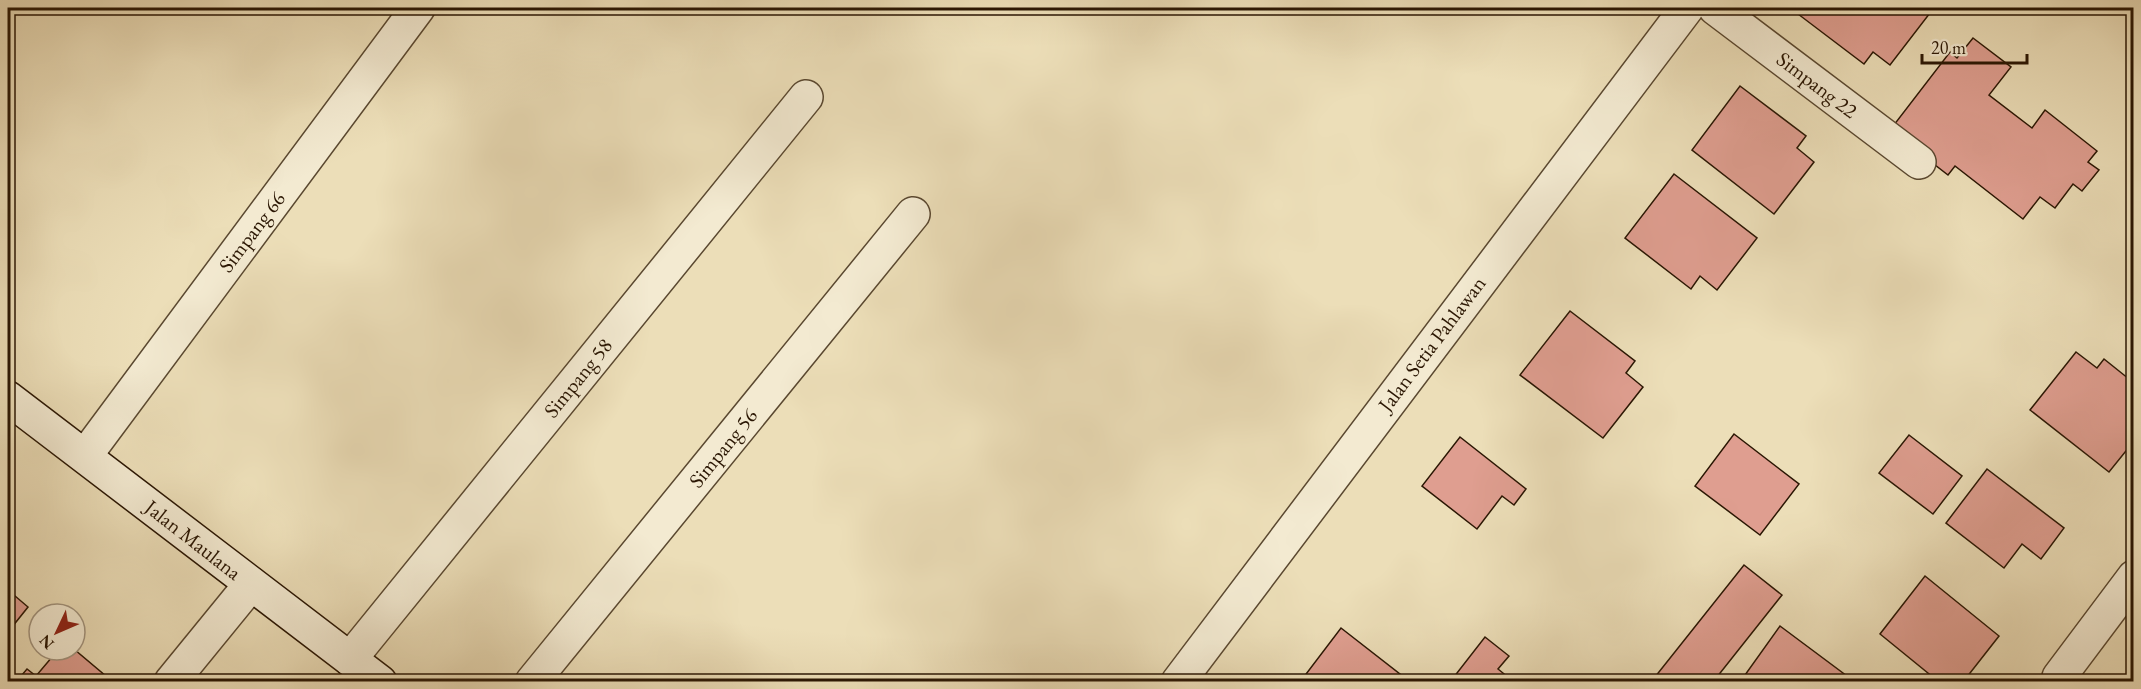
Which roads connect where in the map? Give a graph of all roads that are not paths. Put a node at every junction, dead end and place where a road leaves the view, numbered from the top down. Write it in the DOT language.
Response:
graph roads {
  1 [pos="418,8"];
  2 [pos="1687,8"];
  3 [pos="1715,8"];
  4 [pos="806,97"];
  5 [pos="1919,162"];
  6 [pos="913,214"];
  7 [pos="11,407"];
  8 [pos="85,456"];
  9 [pos="2133,577"];
  10 [pos="251,584"];
  11 [pos="350,659"];
  12 [pos="2060,677"];
  13 [pos="171,681"];
  14 [pos="380,681"];
  15 [pos="532,681"];
  16 [pos="1178,681"];
  1 -- 8 [label="street, Simpang 66"];
  2 -- 16 [label="street, Jalan Setia Pahlawan"];
  3 -- 5 [label="street, Simpang 22"];
  4 -- 11 [label="street, Simpang 58"];
  6 -- 15 [label="street, Simpang 56"];
  7 -- 8 [label="street, Jalan Maulana"];
  8 -- 10 [label="street, Jalan Maulana"];
  9 -- 12 [label="street"];
  10 -- 11 [label="street, Jalan Maulana"];
  10 -- 13 [label="street"];
  11 -- 14 [label="street, Jalan Maulana"];
}
